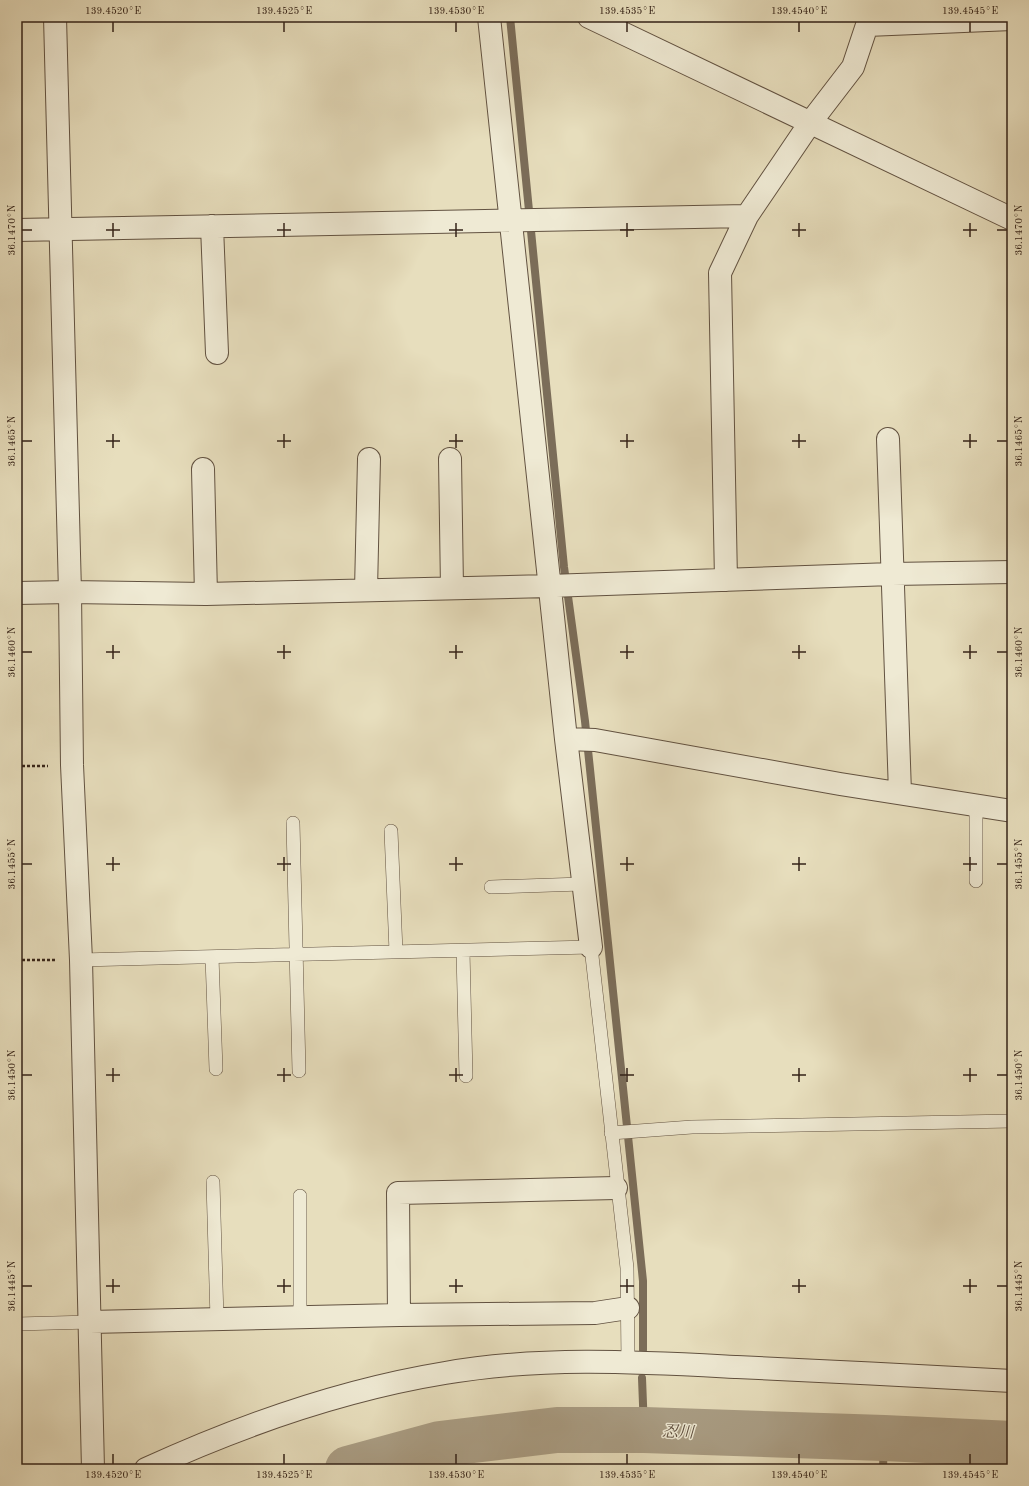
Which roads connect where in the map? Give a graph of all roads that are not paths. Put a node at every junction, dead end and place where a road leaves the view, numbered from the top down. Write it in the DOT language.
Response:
graph roads {
  1 [pos="55,17"];
  2 [pos="489,17"];
  3 [pos="589,17"];
  4 [pos="1012,19"];
  5 [pos="868,21"];
  6 [pos="810,123"];
  7 [pos="747,216"];
  8 [pos="1012,219"];
  9 [pos="510,222"];
  10 [pos="212,226"];
  11 [pos="17,230"];
  12 [pos="60,230"];
  13 [pos="217,353"];
  14 [pos="888,438"];
  15 [pos="369,459"];
  16 [pos="450,459"];
  17 [pos="203,469"];
  18 [pos="1012,572"];
  19 [pos="892,574"];
  20 [pos="726,580"];
  21 [pos="549,586"];
  22 [pos="452,588"];
  23 [pos="366,590"];
  24 [pos="70,592"];
  25 [pos="17,594"];
  26 [pos="206,594"];
  27 [pos="566,739"];
  28 [pos="900,793"];
  29 [pos="976,805"];
  30 [pos="1012,811"];
  31 [pos="293,823"];
  32 [pos="391,831"];
  33 [pos="976,881"];
  34 [pos="582,884"];
  35 [pos="492,887"];
  36 [pos="591,947"];
  37 [pos="463,951"];
  38 [pos="396,952"];
  39 [pos="297,954"];
  40 [pos="212,957"];
  41 [pos="81,960"];
  42 [pos="216,1069"];
  43 [pos="299,1071"];
  44 [pos="466,1076"];
  45 [pos="1012,1121"];
  46 [pos="611,1133"];
  47 [pos="213,1182"];
  48 [pos="616,1188"];
  49 [pos="300,1196"];
  50 [pos="628,1308"];
  51 [pos="399,1315"];
  52 [pos="300,1317"];
  53 [pos="217,1319"];
  54 [pos="90,1322"];
  55 [pos="17,1324"];
  56 [pos="628,1361"];
  57 [pos="1012,1381"];
  58 [pos="93,1469"];
  59 [pos="146,1469"];
  1 -- 12 [label="street"];
  2 -- 9 [label="street"];
  3 -- 6 [label="street"];
  4 -- 5 [label="street"];
  5 -- 6 [label="street"];
  6 -- 7 [label="street"];
  6 -- 8 [label="street"];
  7 -- 9 [label="street"];
  7 -- 20 [label="street"];
  9 -- 10 [label="street"];
  9 -- 21 [label="street"];
  10 -- 12 [label="street"];
  10 -- 13 [label="street"];
  11 -- 12 [label="street"];
  12 -- 24 [label="street"];
  14 -- 19 [label="street"];
  15 -- 23 [label="street"];
  16 -- 22 [label="street"];
  17 -- 26 [label="street"];
  18 -- 19 [label="street"];
  19 -- 20 [label="street"];
  19 -- 28 [label="street"];
  20 -- 21 [label="street"];
  21 -- 22 [label="street"];
  21 -- 27 [label="street"];
  22 -- 23 [label="street"];
  23 -- 26 [label="street"];
  24 -- 25 [label="street"];
  24 -- 26 [label="street"];
  24 -- 41 [label="street"];
  27 -- 28 [label="street"];
  27 -- 34 [label="street"];
  28 -- 29 [label="street"];
  29 -- 30 [label="street"];
  29 -- 33 [label="lane"];
  31 -- 39 [label="lane"];
  32 -- 38 [label="lane"];
  34 -- 35 [label="lane"];
  34 -- 36 [label="street"];
  36 -- 37 [label="lane"];
  36 -- 46 [label="lane"];
  37 -- 38 [label="lane"];
  37 -- 44 [label="lane"];
  38 -- 39 [label="lane"];
  39 -- 40 [label="lane"];
  39 -- 43 [label="lane"];
  40 -- 41 [label="lane"];
  40 -- 42 [label="lane"];
  41 -- 54 [label="street"];
  45 -- 46 [label="lane"];
  46 -- 48 [label="lane"];
  47 -- 53 [label="lane"];
  48 -- 50 [label="lane"];
  48 -- 51 [label="street"];
  49 -- 52 [label="lane"];
  50 -- 51 [label="street"];
  50 -- 56 [label="lane"];
  51 -- 52 [label="street"];
  52 -- 53 [label="street"];
  53 -- 54 [label="street"];
  54 -- 55 [label="lane"];
  54 -- 58 [label="street"];
  56 -- 57 [label="street"];
  56 -- 59 [label="street"];
}
